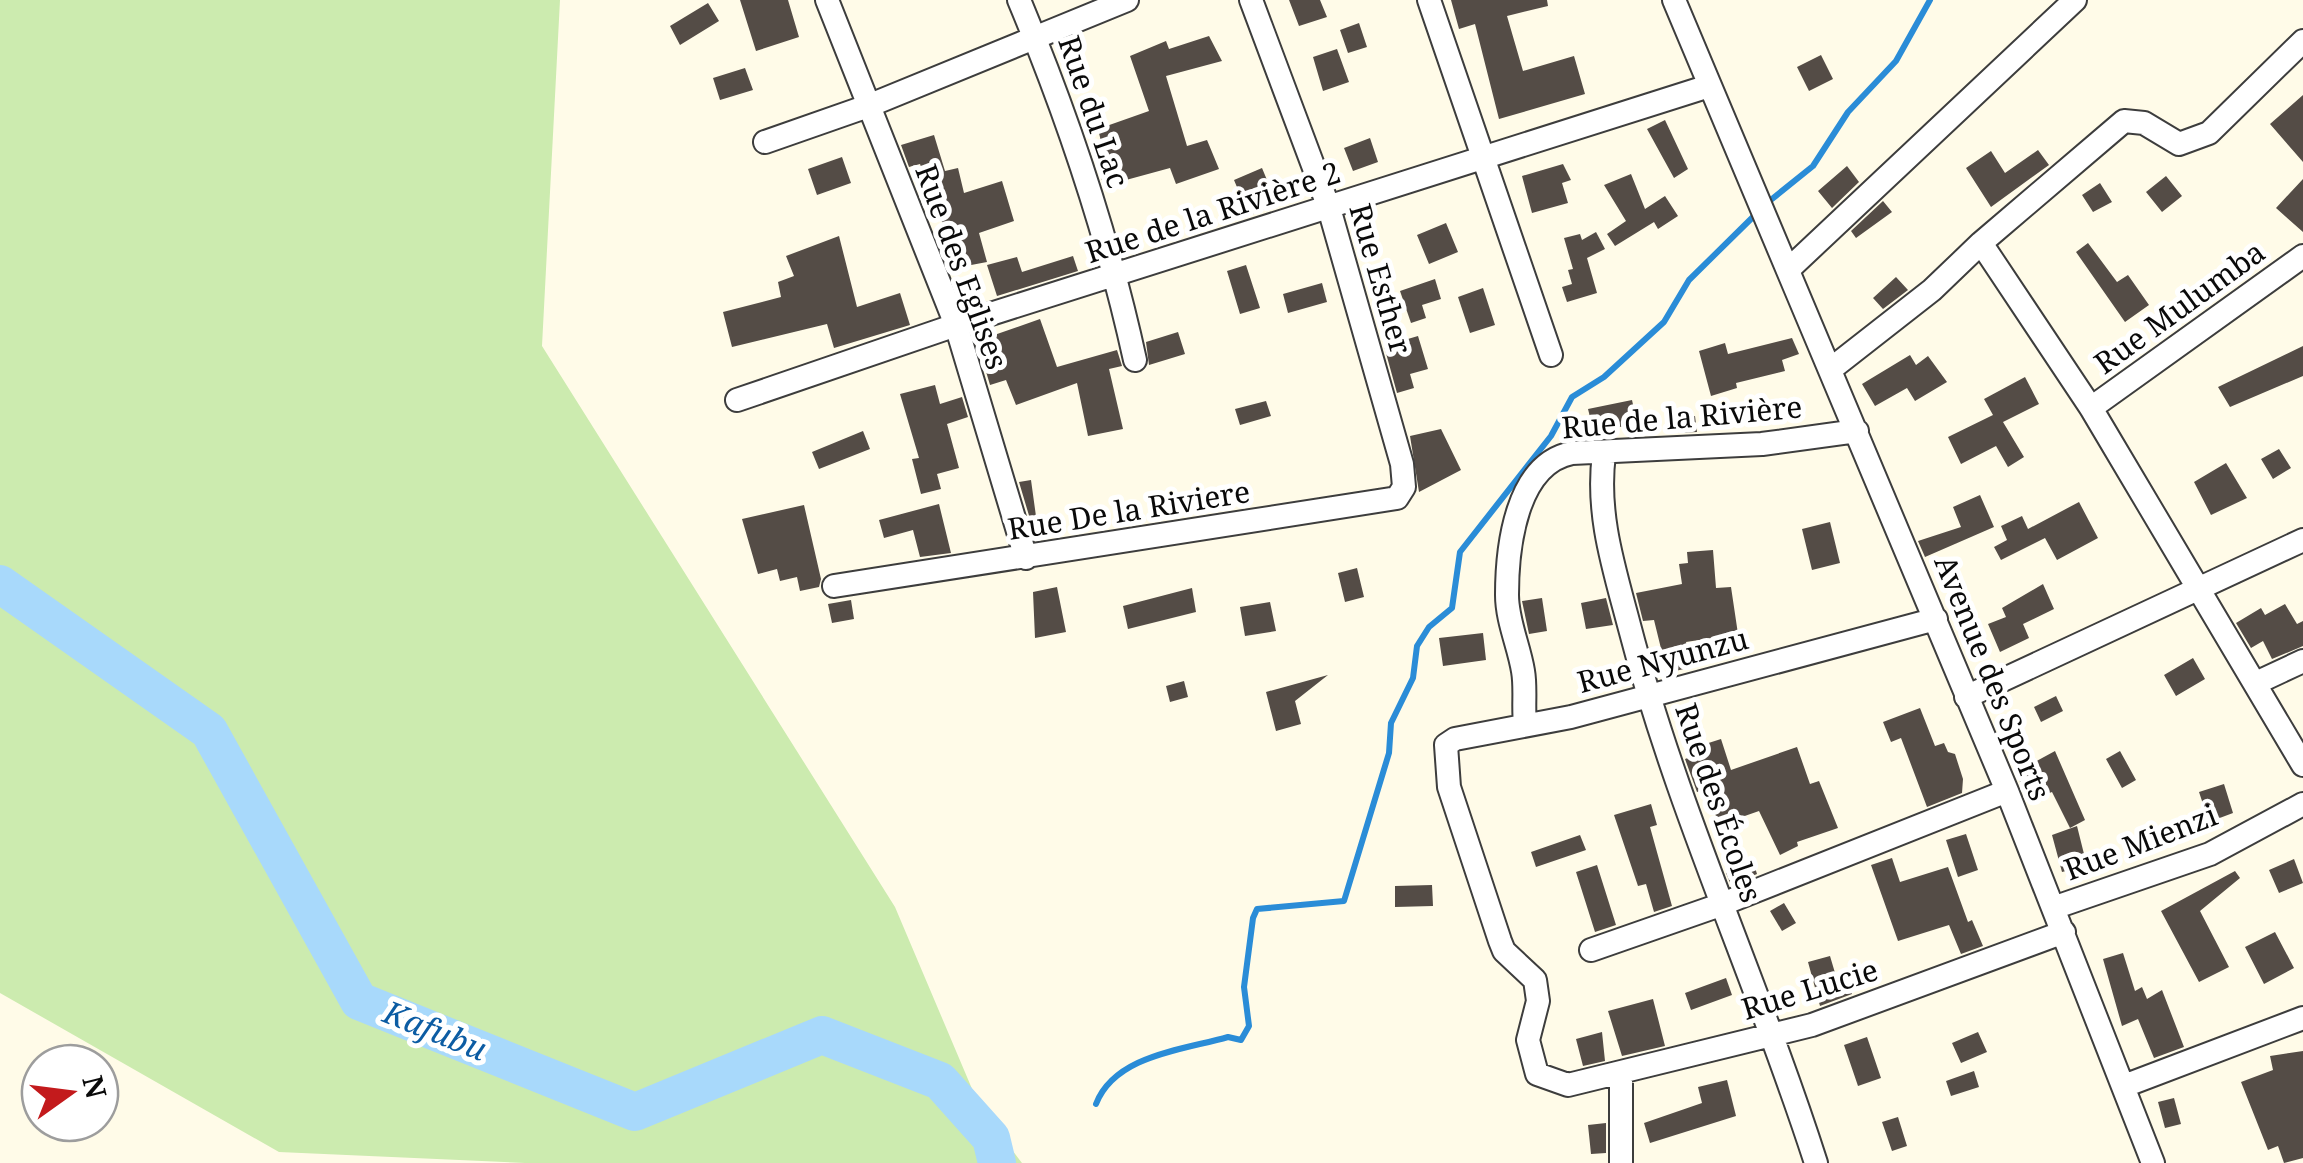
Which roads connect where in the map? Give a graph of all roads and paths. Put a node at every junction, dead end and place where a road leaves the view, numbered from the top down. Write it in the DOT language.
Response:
graph roads {
  1 [pos="827,0"];
  2 [pos="1020,0"];
  3 [pos="1126,0"];
  4 [pos="1252,0"];
  5 [pos="1429,0"];
  6 [pos="1674,0"];
  7 [pos="2075,0"];
  8 [pos="1034,36"];
  9 [pos="2303,41"];
  10 [pos="1709,86"];
  11 [pos="868,106"];
  12 [pos="765,142"];
  13 [pos="1483,156"];
  14 [pos="1329,208"];
  15 [pos="1981,244"];
  16 [pos="2303,256"];
  17 [pos="1789,268"];
  18 [pos="1117,276"];
  19 [pos="956,324"];
  20 [pos="1551,355"];
  21 [pos="1135,360"];
  22 [pos="1831,368"];
  23 [pos="736,400"];
  24 [pos="2091,408"];
  25 [pos="1857,431"];
  26 [pos="1604,454"];
  27 [pos="1402,464"];
  28 [pos="2303,540"];
  29 [pos="1026,558"];
  30 [pos="834,586"];
  31 [pos="2200,592"];
  32 [pos="1936,618"];
  33 [pos="2303,661"];
  34 [pos="2256,683"];
  35 [pos="1650,696"];
  36 [pos="1966,698"];
  37 [pos="1525,724"];
  38 [pos="2303,765"];
  39 [pos="2007,791"];
  40 [pos="2303,804"];
  41 [pos="1720,905"];
  42 [pos="2053,908"];
  43 [pos="2064,932"];
  44 [pos="1592,950"];
  45 [pos="2303,1018"];
  46 [pos="1774,1034"];
  47 [pos="1621,1073"];
  48 [pos="1568,1085"];
  49 [pos="2124,1086"];
  50 [pos="1621,1163"];
  51 [pos="1816,1163"];
  52 [pos="2154,1163"];
  1 -- 11 [label="street, Rue des Eglises"];
  2 -- 8 [label="street, Rue du Lac"];
  3 -- 8 [label="street"];
  4 -- 14 [label="street, Rue Esther"];
  5 -- 13 [label="street"];
  6 -- 10 [label="street"];
  7 -- 17 [label="street"];
  8 -- 11 [label="street"];
  8 -- 18 [label="street, Rue du Lac"];
  9 -- 15 [label="street"];
  10 -- 13 [label="street, Rue de la Rivière 2"];
  10 -- 17 [label="street, Avenue des Sports"];
  11 -- 12 [label="street"];
  11 -- 19 [label="street, Rue des Eglises"];
  13 -- 14 [label="street, Rue de la Rivière 2"];
  13 -- 20 [label="street"];
  14 -- 18 [label="street, Rue de la Rivière 2"];
  14 -- 27 [label="street, Rue Esther"];
  15 -- 22 [label="street"];
  15 -- 24 [label="street"];
  16 -- 24 [label="street, Rue Mulumba"];
  17 -- 22 [label="street, Avenue des Sports"];
  18 -- 19 [label="street, Rue de la Rivière 2"];
  18 -- 21 [label="street, Rue du Lac"];
  19 -- 23 [label="street, Rue de la Rivière 2"];
  19 -- 29 [label="street, Rue des Eglises"];
  22 -- 25 [label="street, Avenue des Sports"];
  24 -- 31 [label="street"];
  25 -- 26 [label="street, Rue de la Rivière"];
  25 -- 32 [label="street, Avenue des Sports"];
  26 -- 35 [label="street, Rue des Écoles"];
  26 -- 37 [label="street, Rue de la Rivière"];
  27 -- 29 [label="street, Rue De la Riviere"];
  28 -- 31 [label="street"];
  29 -- 30 [label="street, Rue De la Riviere"];
  31 -- 34 [label="street"];
  31 -- 36 [label="street"];
  32 -- 35 [label="street, Rue Nyunzu"];
  32 -- 36 [label="street, Avenue des Sports"];
  33 -- 34 [label="street"];
  34 -- 38 [label="street"];
  35 -- 37 [label="street, Rue Nyunzu"];
  35 -- 41 [label="street, Rue des Écoles"];
  36 -- 39 [label="street, Avenue des Sports"];
  37 -- 48 [label="street, Rue Nyunzu"];
  39 -- 41 [label="street"];
  39 -- 42 [label="street, Avenue des Sports"];
  40 -- 42 [label="street, Rue Mienzi"];
  41 -- 44 [label="street"];
  41 -- 46 [label="street, Rue des Écoles"];
  42 -- 43 [label="street, Avenue des Sports"];
  43 -- 46 [label="street, Rue Lucie"];
  43 -- 49 [label="street, Avenue des Sports"];
  45 -- 49 [label="street"];
  46 -- 47 [label="street, Rue Lucie"];
  46 -- 51 [label="street, Rue des Écoles"];
  47 -- 48 [label="street, Rue Lucie"];
  47 -- 50 [label="street"];
  49 -- 52 [label="street, Avenue des Sports"];
}
